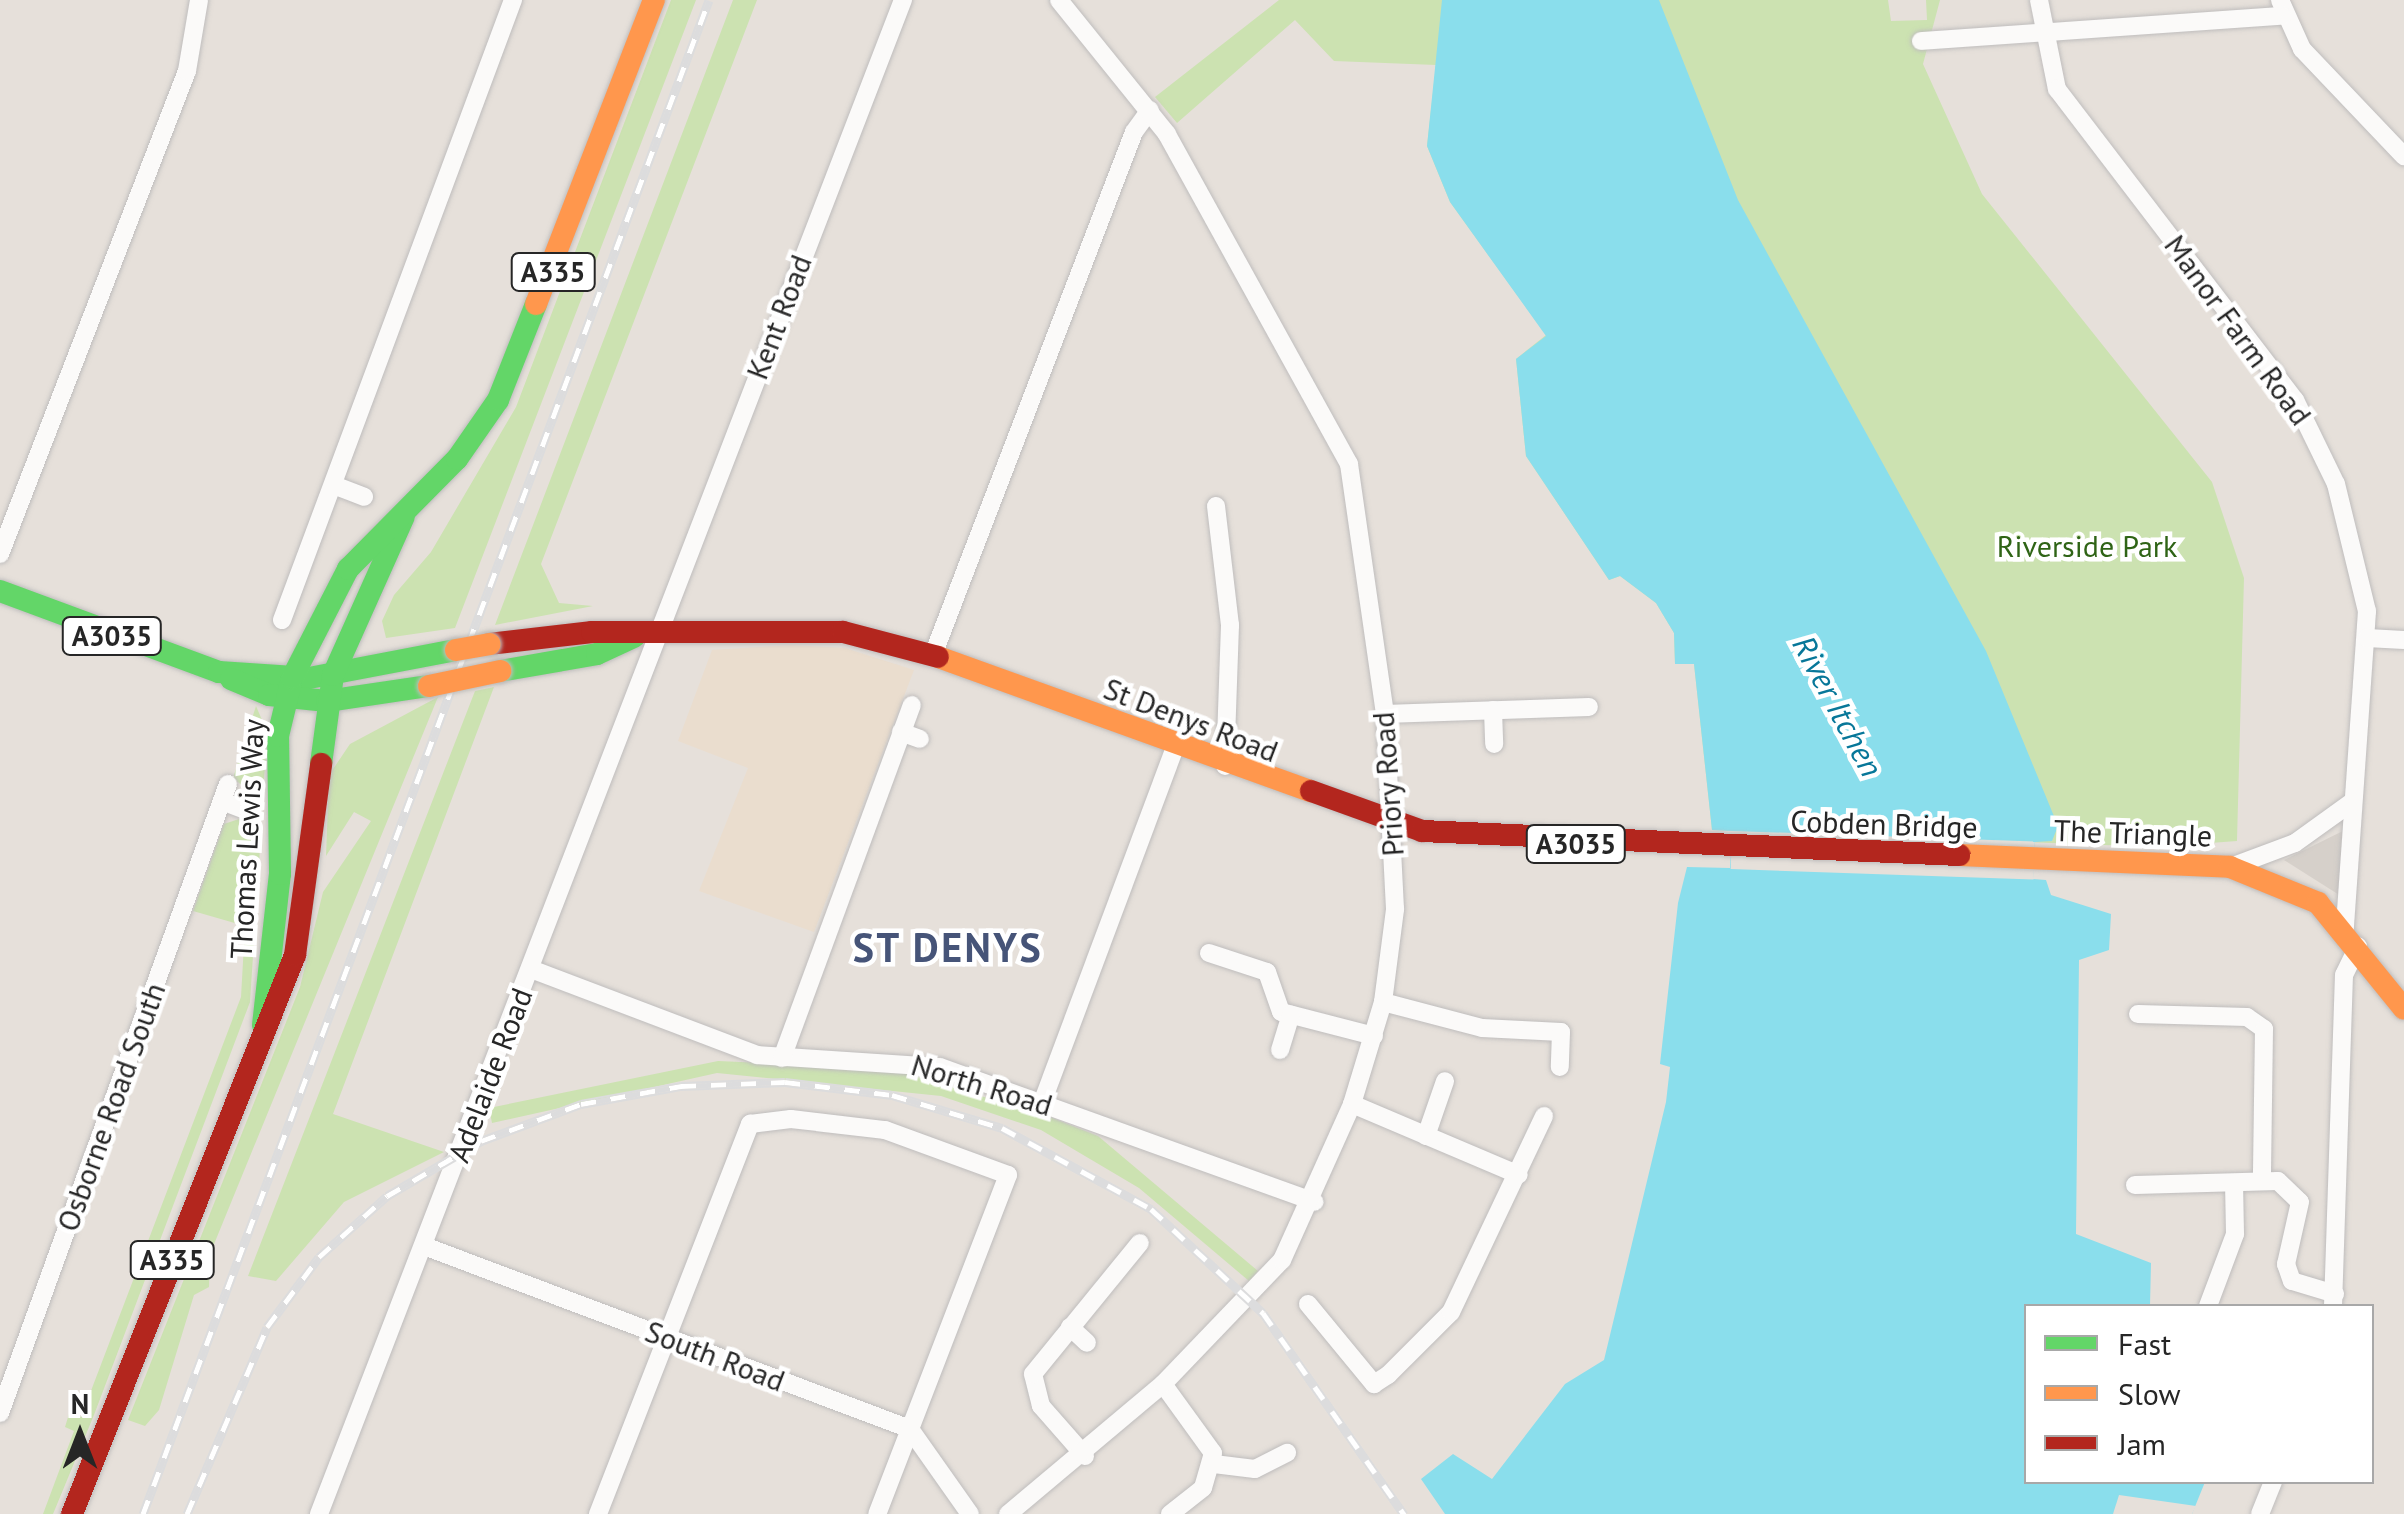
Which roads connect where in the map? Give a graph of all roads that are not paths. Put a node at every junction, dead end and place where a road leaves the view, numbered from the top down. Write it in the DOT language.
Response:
graph roads {
  1 [pos="199,0"];
  2 [pos="513,0"];
  3 [pos="654,0"];
  4 [pos="903,0"];
  5 [pos="1059,0"];
  6 [pos="2039,0"];
  7 [pos="2281,8"];
  8 [pos="2039,29"];
  9 [pos="1921,41"];
  10 [pos="1150,110"];
  11 [pos="2404,156"];
  12 [pos="336,486"];
  13 [pos="364,497"];
  14 [pos="1216,506"];
  15 [pos="404,516"];
  16 [pos="3,548"];
  17 [pos="373,584"];
  18 [pos="0,591"];
  19 [pos="282,620"];
  20 [pos="646,636"];
  21 [pos="2367,638"];
  22 [pos="2404,640"];
  23 [pos="933,655"];
  24 [pos="394,662"];
  25 [pos="333,676"];
  26 [pos="304,691"];
  27 [pos="912,705"];
  28 [pos="1589,708"];
  29 [pos="1493,710"];
  30 [pos="1385,714"];
  31 [pos="901,732"];
  32 [pos="920,739"];
  33 [pos="1494,744"];
  34 [pos="1175,747"];
  35 [pos="1225,766"];
  36 [pos="2352,802"];
  37 [pos="246,810"];
  38 [pos="1393,827"];
  39 [pos="1731,849"];
  40 [pos="2034,859"];
  41 [pos="2230,867"];
  42 [pos="2352,937"];
  43 [pos="1209,952"];
  44 [pos="531,969"];
  45 [pos="1383,1002"];
  46 [pos="2404,1008"];
  47 [pos="2138,1014"];
  48 [pos="1290,1016"];
  49 [pos="263,1025"];
  50 [pos="1374,1036"];
  51 [pos="1280,1050"];
  52 [pos="782,1058"];
  53 [pos="1560,1067"];
  54 [pos="1445,1081"];
  55 [pos="1042,1103"];
  56 [pos="1352,1104"];
  57 [pos="1544,1116"];
  58 [pos="1426,1136"];
  59 [pos="1518,1175"];
  60 [pos="2262,1178"];
  61 [pos="2234,1184"];
  62 [pos="2135,1185"];
  63 [pos="1314,1202"];
  64 [pos="1140,1243"];
  65 [pos="424,1246"];
  66 [pos="2334,1300"];
  67 [pos="1308,1304"];
  68 [pos="2209,1304"];
  69 [pos="1070,1328"];
  70 [pos="667,1338"];
  71 [pos="1087,1342"];
  72 [pos="1163,1384"];
  73 [pos="0,1413"];
  74 [pos="910,1429"];
  75 [pos="1287,1453"];
  76 [pos="1085,1456"];
  77 [pos="1214,1464"];
  78 [pos="2272,1484"];
  79 [pos="72,1514"];
  80 [pos="319,1514"];
  81 [pos="598,1514"];
  82 [pos="876,1514"];
  83 [pos="970,1514"];
  84 [pos="1008,1514"];
  85 [pos="1170,1514"];
  86 [pos="2260,1514"];
  1 -- 16 [label="street"];
  2 -- 12 [label="street"];
  3 -- 15 [label="main road, Thomas Lewis Way / A335"];
  4 -- 20 [label="street, Kent Road"];
  5 -- 10 [label="street, Priory Road"];
  6 -- 8 [label="street, Manor Farm Road"];
  7 -- 8 [label="street"];
  7 -- 11 [label="street"];
  8 -- 9 [label="street"];
  8 -- 21 [label="street, Manor Farm Road"];
  10 -- 23 [label="street"];
  10 -- 30 [label="street, Priory Road"];
  12 -- 13 [label="street"];
  12 -- 19 [label="street"];
  14 -- 35 [label="street"];
  15 -- 17 [label="main road, Thomas Lewis Way / A335"];
  15 -- 26 [label="main road, Thomas Lewis Way / A335"];
  17 -- 24 [label="main road"];
  17 -- 25 [label="main road, Thomas Lewis Way / A335"];
  17 -- 26 [label="main road"];
  18 -- 26 [label="main road, St Denys Road / A3035"];
  20 -- 23 [label="main road, St Denys Road / A3035"];
  20 -- 24 [label="main road, St Denys Road / A3035, bridge"];
  20 -- 26 [label="main road, St Denys Road / A3035, bridge"];
  20 -- 44 [label="street, Adelaide Road"];
  21 -- 22 [label="street"];
  21 -- 36 [label="street, Manor Farm Road"];
  23 -- 34 [label="main road, St Denys Road / A3035"];
  24 -- 25 [label="main road, St Denys Road / A3035"];
  25 -- 26 [label="main road, Thomas Lewis Way / A335"];
  26 -- 49 [label="main road, Thomas Lewis Way / A335"];
  26 -- 49 [label="main road, Thomas Lewis Way / A335"];
  27 -- 31 [label="street"];
  28 -- 29 [label="street"];
  29 -- 30 [label="street"];
  29 -- 33 [label="street"];
  30 -- 38 [label="street, Priory Road"];
  31 -- 32 [label="street"];
  31 -- 52 [label="street"];
  34 -- 35 [label="main road, St Denys Road / A3035"];
  34 -- 55 [label="street"];
  35 -- 38 [label="main road, St Denys Road / A3035"];
  36 -- 41 [label="street, The Triangle"];
  36 -- 42 [label="street, Manor Farm Road"];
  37 -- 73 [label="street, Osborne Road South"];
  38 -- 39 [label="main road, St Denys Road / A3035"];
  38 -- 45 [label="street, Priory Road"];
  39 -- 40 [label="main road, Cobden Bridge / A3035"];
  40 -- 41 [label="main road, The Triangle / A3035"];
  41 -- 42 [label="main road, The Triangle / A3035"];
  42 -- 46 [label="main road, A3035"];
  42 -- 66 [label="street, Manor Farm Road"];
  43 -- 48 [label="street"];
  44 -- 52 [label="street, North Road"];
  44 -- 65 [label="street, Adelaide Road"];
  45 -- 50 [label="street, Priory Road"];
  45 -- 53 [label="street"];
  47 -- 60 [label="street"];
  48 -- 50 [label="street"];
  48 -- 51 [label="street"];
  49 -- 79 [label="main road, Thomas Lewis Way / A335"];
  50 -- 56 [label="street, Priory Road"];
  52 -- 55 [label="street, North Road"];
  54 -- 58 [label="street"];
  55 -- 63 [label="street, North Road"];
  56 -- 58 [label="street"];
  56 -- 63 [label="street, Priory Road"];
  57 -- 59 [label="street"];
  58 -- 59 [label="street"];
  59 -- 67 [label="street"];
  60 -- 61 [label="street"];
  60 -- 66 [label="street"];
  61 -- 62 [label="street"];
  61 -- 68 [label="street"];
  63 -- 72 [label="street, Priory Road"];
  64 -- 69 [label="street"];
  65 -- 70 [label="street, South Road"];
  65 -- 80 [label="street, Adelaide Road"];
  69 -- 71 [label="street"];
  69 -- 76 [label="street"];
  70 -- 74 [label="street, South Road"];
  70 -- 74 [label="street"];
  70 -- 81 [label="street"];
  72 -- 76 [label="street, Priory Road"];
  72 -- 77 [label="street"];
  74 -- 82 [label="street"];
  74 -- 83 [label="street"];
  75 -- 77 [label="street"];
  76 -- 84 [label="street, Priory Road"];
  77 -- 85 [label="street"];
  78 -- 86 [label="street"];
}
